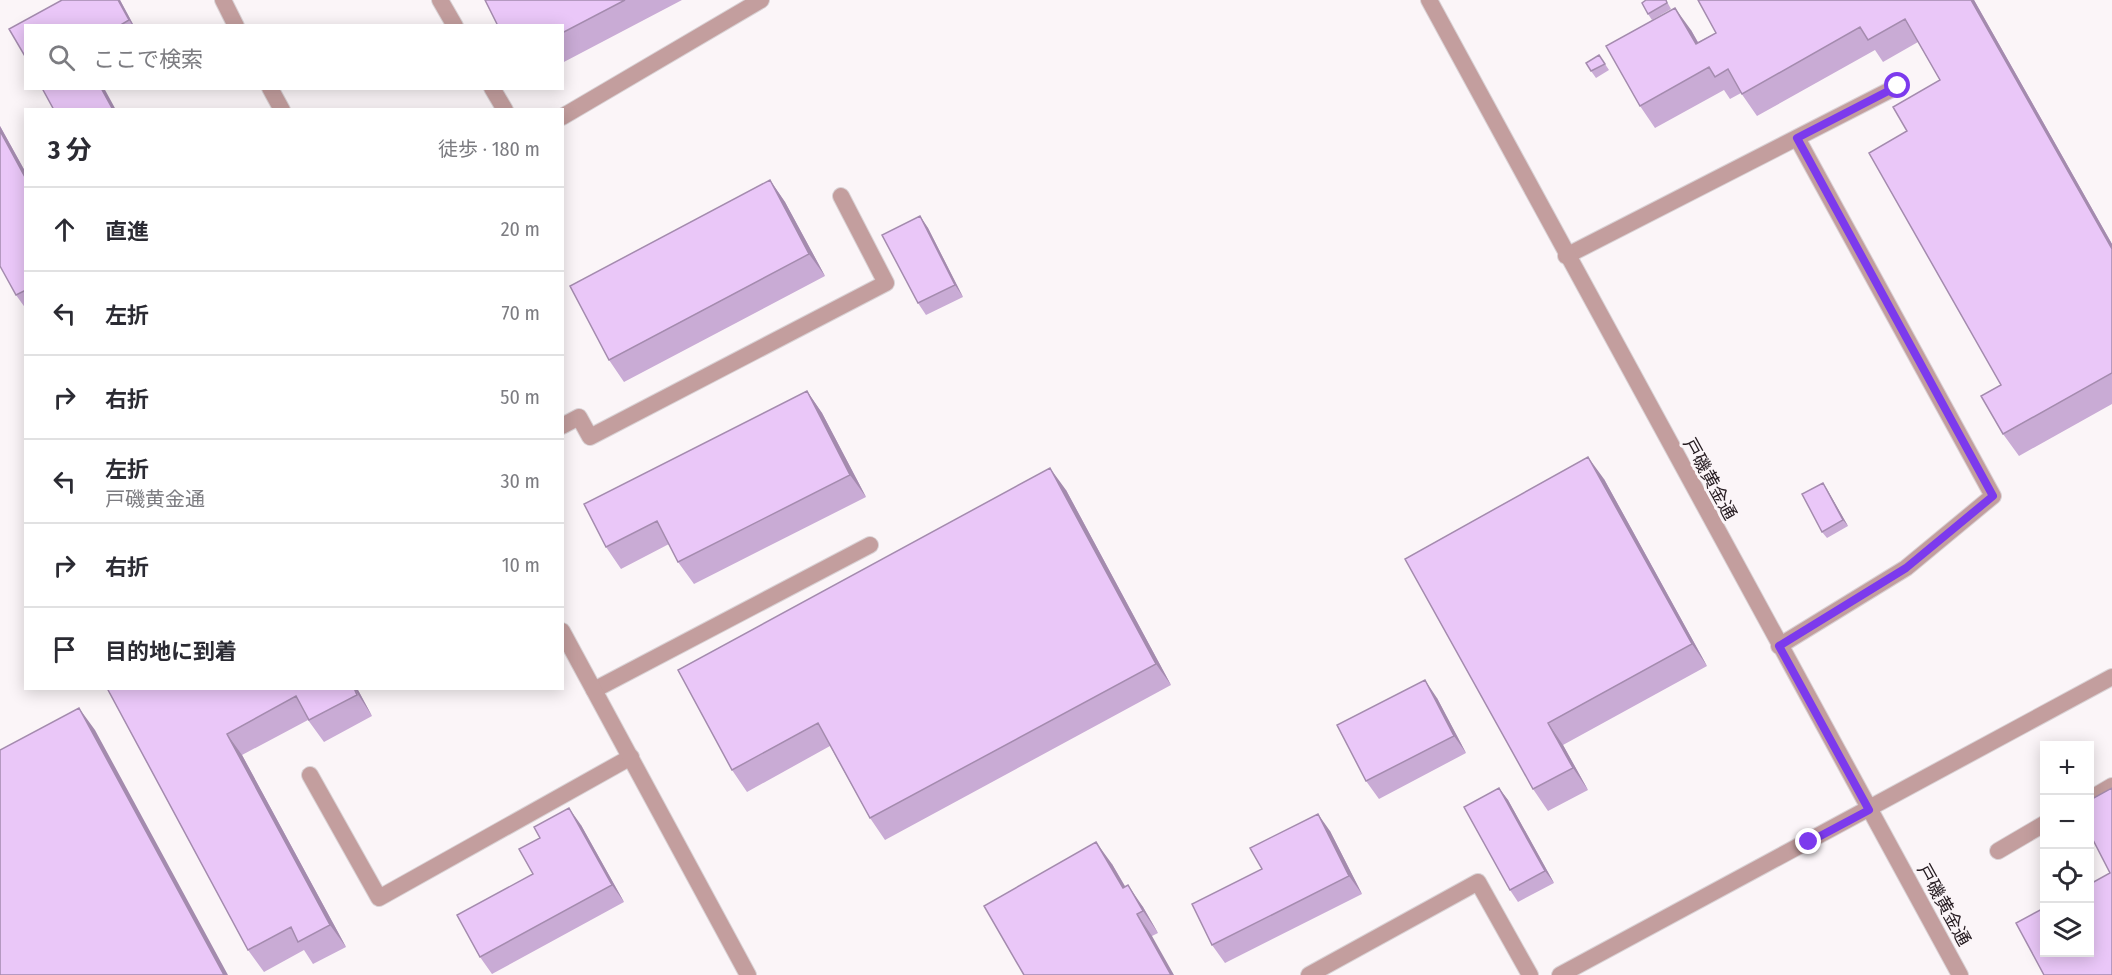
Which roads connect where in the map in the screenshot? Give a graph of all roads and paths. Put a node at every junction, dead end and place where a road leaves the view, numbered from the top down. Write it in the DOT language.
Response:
graph roads {
  1 [pos="223,0"];
  2 [pos="440,0"];
  3 [pos="761,0"];
  4 [pos="1429,0"];
  5 [pos="235,24"];
  6 [pos="454,24"];
  7 [pos="1898,86"];
  8 [pos="271,90"];
  9 [pos="493,90"];
  10 [pos="281,108"];
  11 [pos="504,108"];
  12 [pos="564,116"];
  13 [pos="1797,138"];
  14 [pos="841,196"];
  15 [pos="1566,256"];
  16 [pos="564,425"];
  17 [pos="870,545"];
  18 [pos="564,635"];
  19 [pos="1779,646"];
  20 [pos="2112,678"];
  21 [pos="594,690"];
  22 [pos="631,757"];
  23 [pos="310,775"];
  24 [pos="2112,786"];
  25 [pos="2094,797"];
  26 [pos="1869,810"];
  27 [pos="2040,826"];
  28 [pos="1998,851"];
  29 [pos="748,975"];
  30 [pos="1309,975"];
  31 [pos="1530,975"];
  32 [pos="1560,975"];
  33 [pos="1960,975"];
  1 -- 5 [label="street"];
  2 -- 6 [label="street"];
  3 -- 12 [label="street"];
  4 -- 15 [label="street, 戸磯黄金通"];
  7 -- 13 [label="street"];
  8 -- 10 [label="street"];
  9 -- 11 [label="street"];
  13 -- 15 [label="street"];
  13 -- 19 [label="street"];
  14 -- 16 [label="street"];
  15 -- 19 [label="street, 戸磯黄金通"];
  17 -- 21 [label="street"];
  18 -- 21 [label="street"];
  19 -- 26 [label="street, 戸磯黄金通"];
  20 -- 26 [label="street"];
  21 -- 22 [label="street"];
  22 -- 23 [label="street"];
  22 -- 29 [label="street"];
  24 -- 25 [label="street"];
  26 -- 32 [label="street"];
  26 -- 33 [label="street, 戸磯黄金通"];
  27 -- 28 [label="street"];
  30 -- 31 [label="street"];
}
